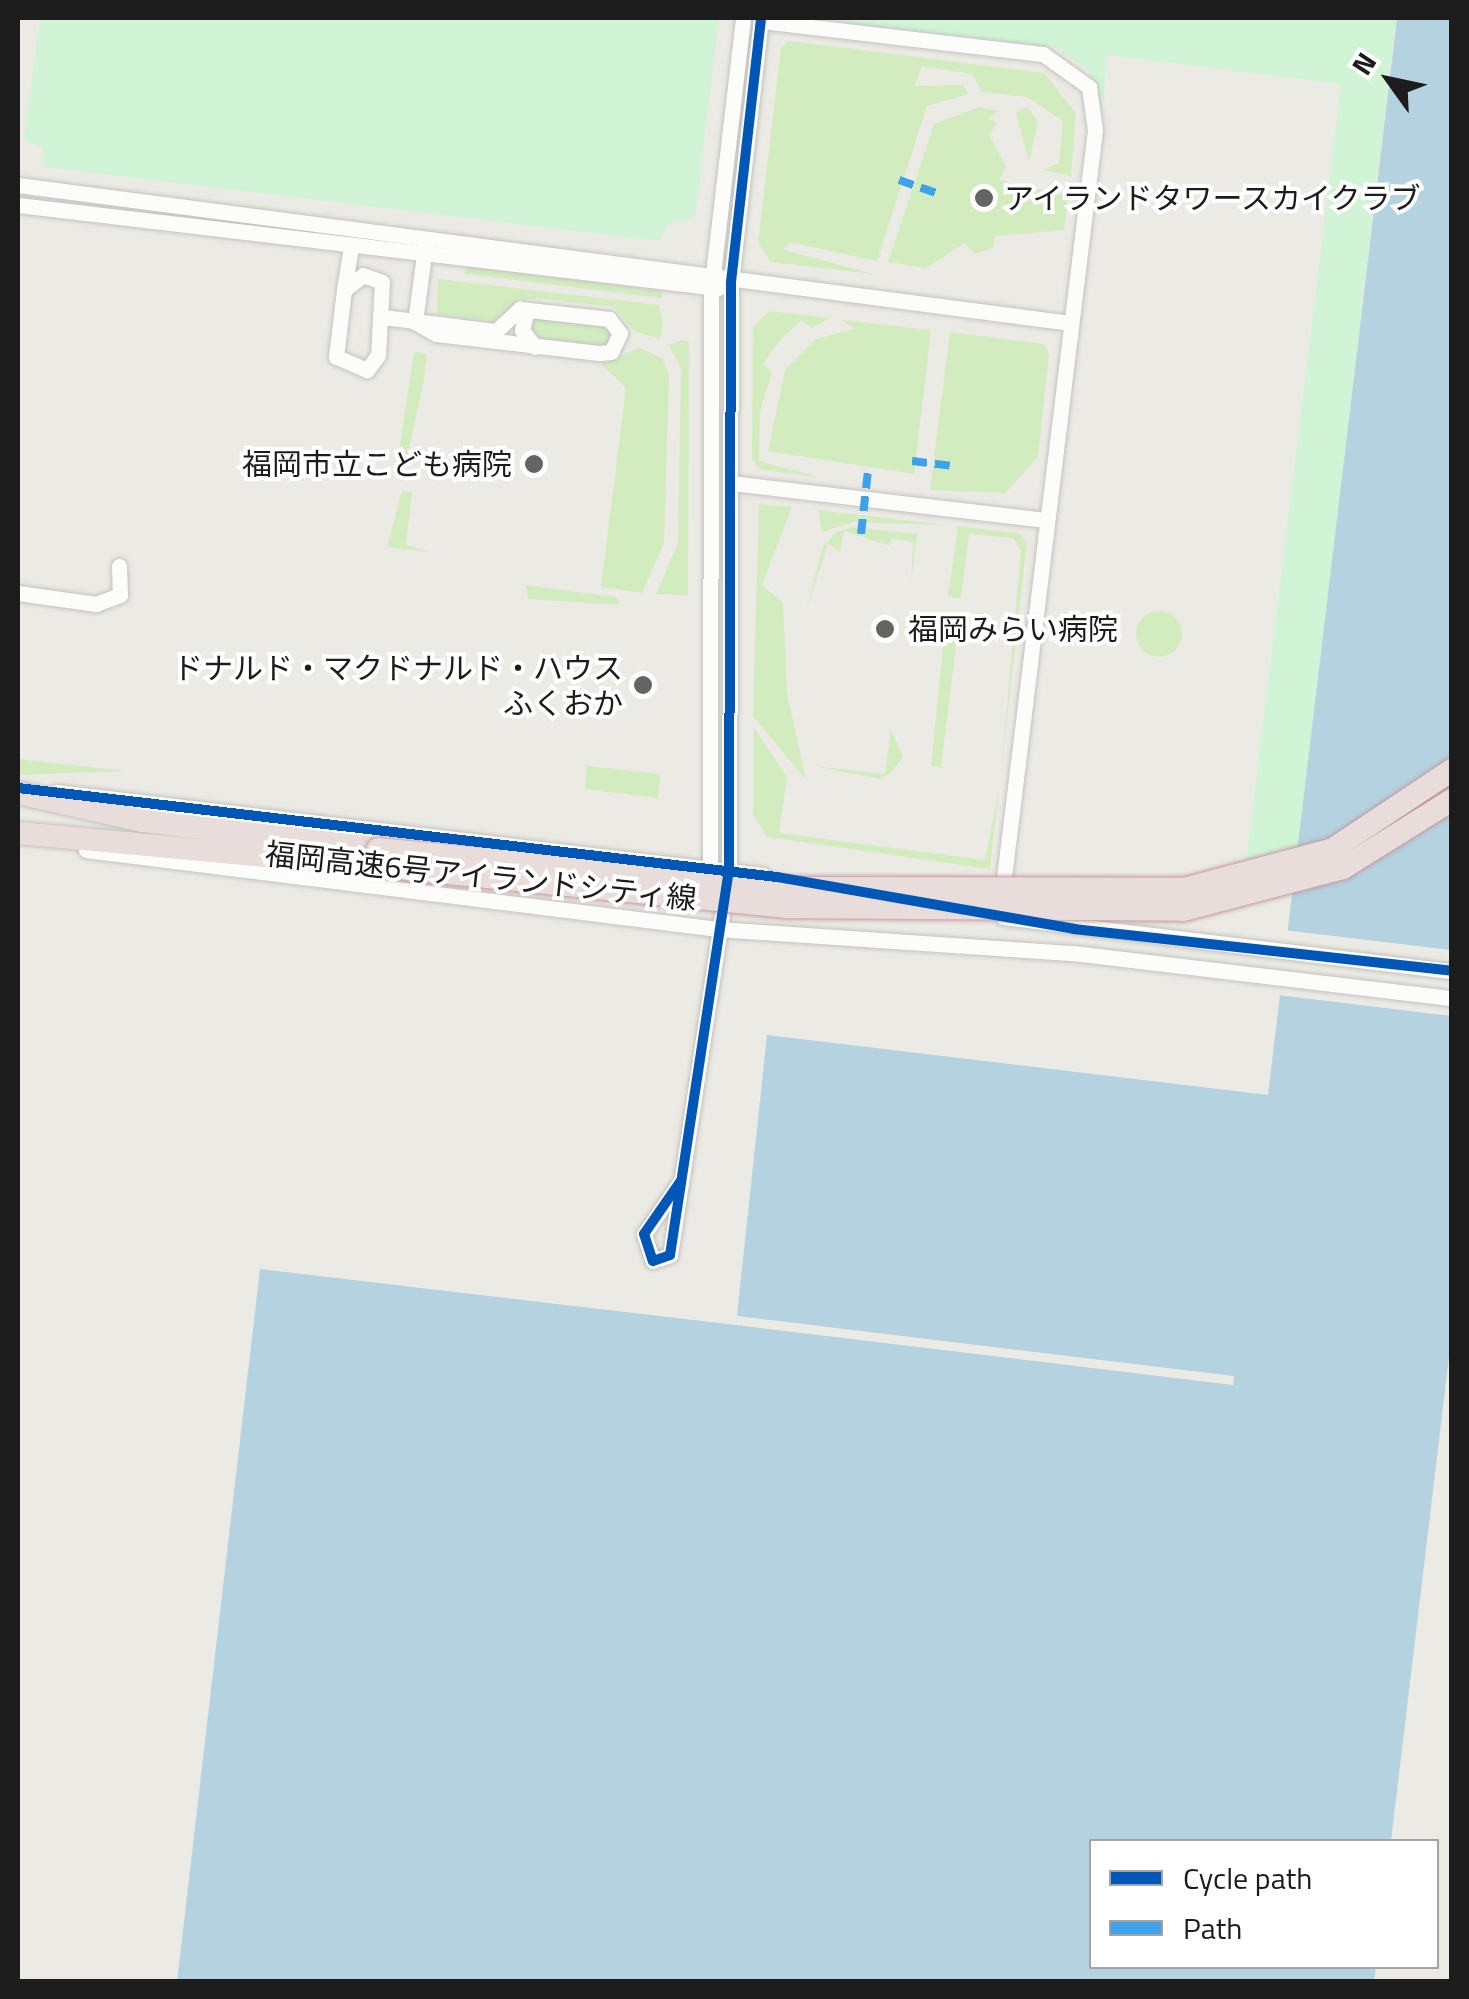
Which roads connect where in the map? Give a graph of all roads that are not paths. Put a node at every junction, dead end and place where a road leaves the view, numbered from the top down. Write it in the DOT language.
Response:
graph roads {
  1 [pos="743,18"];
  2 [pos="761,20"];
  3 [pos="18,185"];
  4 [pos="18,205"];
  5 [pos="427,236"];
  6 [pos="351,247"];
  7 [pos="424,254"];
  8 [pos="713,271"];
  9 [pos="732,282"];
  10 [pos="344,290"];
  11 [pos="711,291"];
  12 [pos="527,310"];
  13 [pos="383,318"];
  14 [pos="415,322"];
  15 [pos="1070,323"];
  16 [pos="534,347"];
  17 [pos="731,483"];
  18 [pos="1047,520"];
  19 [pos="18,594"];
  20 [pos="96,604"];
  21 [pos="1452,770"];
  22 [pos="18,791"];
  23 [pos="1452,800"];
  24 [pos="143,830"];
  25 [pos="18,836"];
  26 [pos="377,857"];
  27 [pos="709,869"];
  28 [pos="729,871"];
  29 [pos="1000,916"];
  30 [pos="718,928"];
  31 [pos="1452,971"];
  32 [pos="1452,998"];
  33 [pos="680,1182"];
  1 -- 8 [label="street"];
  2 -- 9 [label="street"];
  2 -- 15 [label="street"];
  3 -- 5 [label="street"];
  4 -- 6 [label="street"];
  5 -- 7 [label="street"];
  5 -- 8 [label="street"];
  6 -- 7 [label="street"];
  6 -- 10 [label="street"];
  7 -- 11 [label="street"];
  7 -- 14 [label="street"];
  8 -- 9 [label="street"];
  8 -- 11 [label="street"];
  9 -- 11 [label="street"];
  9 -- 15 [label="street"];
  9 -- 17 [label="street"];
  10 -- 13 [label="street"];
  10 -- 13 [label="street"];
  11 -- 27 [label="street"];
  12 -- 14 [label="street"];
  12 -- 16 [label="street"];
  12 -- 16 [label="street"];
  13 -- 14 [label="street"];
  14 -- 16 [label="street"];
  15 -- 18 [label="street"];
  17 -- 18 [label="street"];
  17 -- 28 [label="street"];
  18 -- 29 [label="street"];
  19 -- 20 [label="street"];
  21 -- 26 [label="highway, 福岡高速6号アイランドシティ線, bridge"];
  22 -- 24 [label="highway"];
  22 -- 27 [label="street"];
  23 -- 26 [label="highway, 福岡高速6号アイランドシティ線, bridge"];
  24 -- 25 [label="highway"];
  24 -- 26 [label="highway, 福岡高速6号アイランドシティ線"];
  25 -- 30 [label="street"];
  27 -- 28 [label="street"];
  27 -- 30 [label="street"];
  28 -- 29 [label="street"];
  28 -- 30 [label="street"];
  29 -- 31 [label="street"];
  30 -- 32 [label="street"];
  30 -- 33 [label="street"];
  33 -- 33 [label="street"];
}
